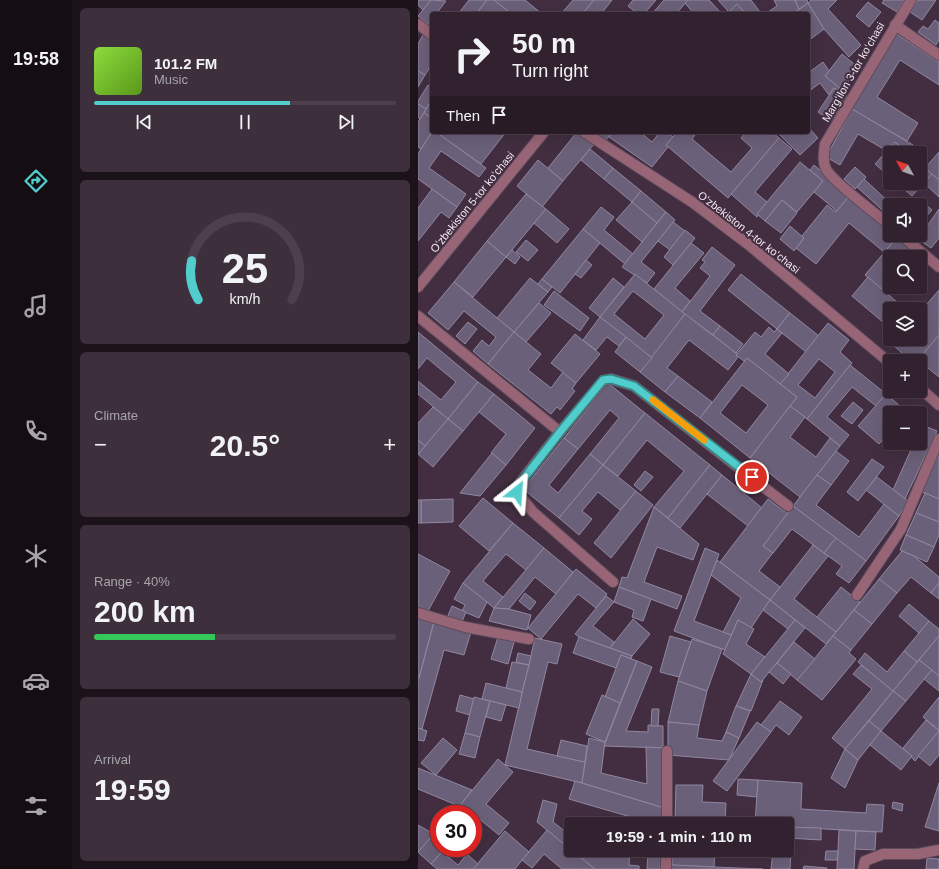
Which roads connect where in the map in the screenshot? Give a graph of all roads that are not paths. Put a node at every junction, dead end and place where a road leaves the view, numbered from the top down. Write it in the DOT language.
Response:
graph roads {
  1 [pos="911,0"];
  2 [pos="895,25"];
  3 [pos="418,26"];
  4 [pos="430,34"];
  5 [pos="939,55"];
  6 [pos="542,134"];
  7 [pos="587,134"];
  8 [pos="883,219"];
  9 [pos="909,242"];
  10 [pos="939,267"];
  11 [pos="418,287"];
  12 [pos="418,316"];
  13 [pos="883,357"];
  14 [pos="927,394"];
  15 [pos="939,405"];
  16 [pos="560,432"];
  17 [pos="939,439"];
  18 [pos="788,506"];
  19 [pos="613,582"];
  20 [pos="857,594"];
  21 [pos="418,613"];
  22 [pos="529,639"];
  23 [pos="667,751"];
  24 [pos="666,817"];
  25 [pos="939,850"];
  26 [pos="666,857"];
  27 [pos="666,869"];
  28 [pos="863,869"];
  1 -- 2 [label="street, Margʻilon 3-tor koʻchasi"];
  2 -- 5 [label="street"];
  2 -- 8 [label="street, Margʻilon 3-tor koʻchasi"];
  3 -- 4 [label="street"];
  6 -- 11 [label="street, Oʻzbekiston 5-tor koʻchasi"];
  7 -- 13 [label="street, Oʻzbekiston 4-tor koʻchasi"];
  9 -- 10 [label="street"];
  12 -- 16 [label="street"];
  14 -- 15 [label="street"];
  16 -- 18 [label="street"];
  16 -- 19 [label="street"];
  17 -- 20 [label="street"];
  21 -- 22 [label="street"];
  23 -- 24 [label="street"];
  25 -- 28 [label="street"];
  26 -- 27 [label="street"];
}
